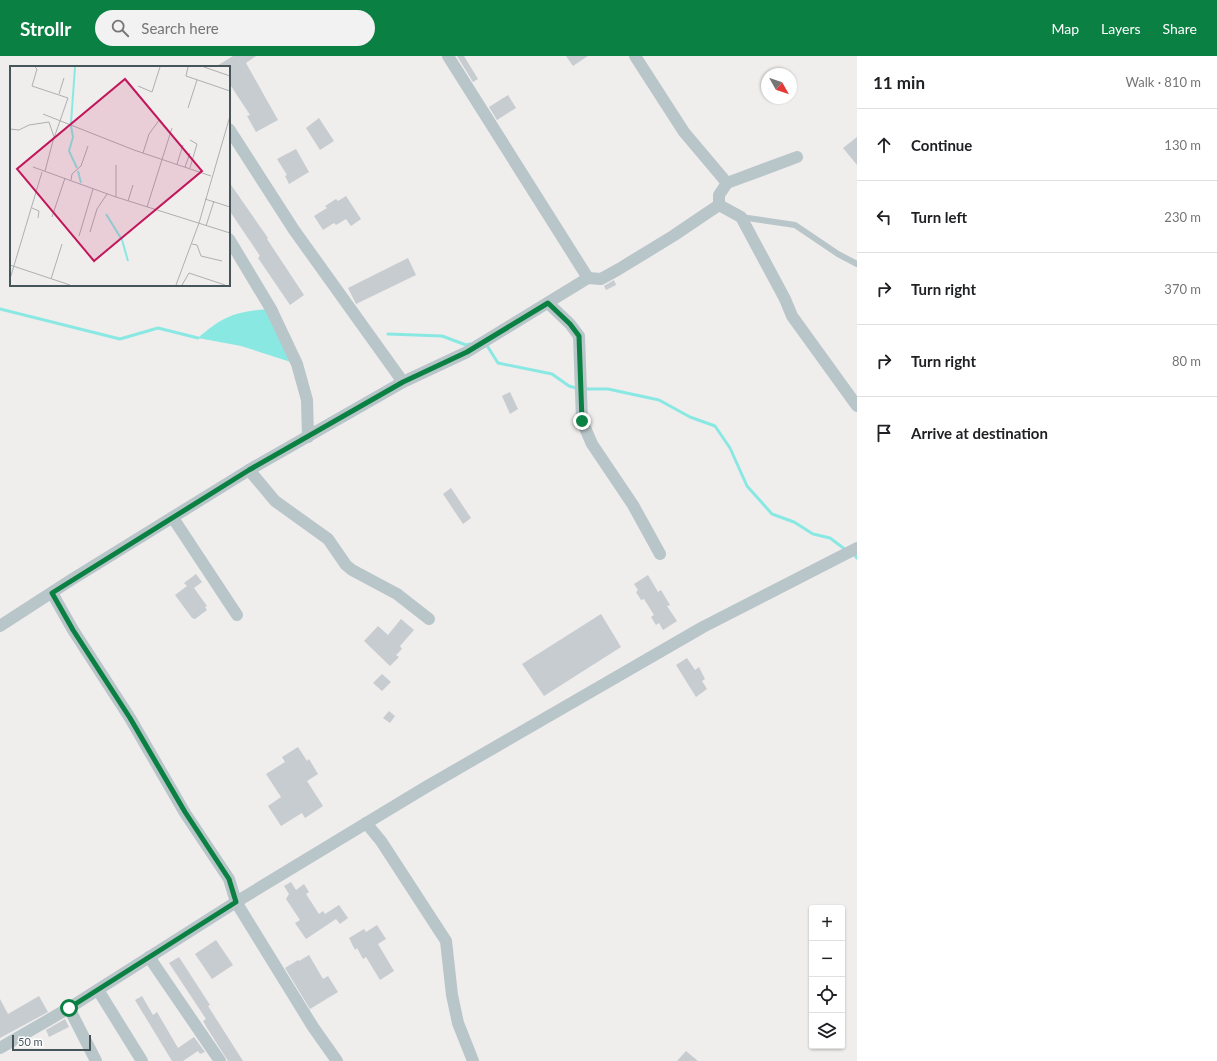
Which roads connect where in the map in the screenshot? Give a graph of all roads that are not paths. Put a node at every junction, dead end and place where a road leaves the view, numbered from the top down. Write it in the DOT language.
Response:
graph roads {
  1 [pos="448,56"];
  2 [pos="635,56"];
  3 [pos="230,131"];
  4 [pos="797,157"];
  5 [pos="727,183"];
  6 [pos="719,205"];
  7 [pos="741,217"];
  8 [pos="230,241"];
  9 [pos="857,264"];
  10 [pos="588,278"];
  11 [pos="548,303"];
  12 [pos="403,382"];
  13 [pos="856,406"];
  14 [pos="308,437"];
  15 [pos="249,470"];
  16 [pos="173,518"];
  17 [pos="857,548"];
  18 [pos="660,554"];
  19 [pos="52,593"];
  20 [pos="237,615"];
  21 [pos="429,619"];
  22 [pos="0,626"];
  23 [pos="366,823"];
  24 [pos="236,902"];
  25 [pos="149,957"];
  26 [pos="98,990"];
  27 [pos="69,1008"];
  28 [pos="0,1048"];
  29 [pos="96,1061"];
  30 [pos="142,1061"];
  31 [pos="220,1061"];
  32 [pos="337,1061"];
  33 [pos="473,1061"];
  1 -- 10 [label="street"];
  2 -- 5 [label="street"];
  3 -- 12 [label="street"];
  4 -- 5 [label="street"];
  5 -- 6 [label="street"];
  6 -- 7 [label="street"];
  6 -- 10 [label="street"];
  7 -- 9 [label="lane"];
  7 -- 13 [label="street"];
  8 -- 14 [label="street"];
  10 -- 11 [label="street"];
  11 -- 12 [label="street"];
  11 -- 18 [label="street"];
  12 -- 14 [label="street"];
  14 -- 15 [label="street"];
  15 -- 16 [label="street"];
  15 -- 21 [label="street"];
  16 -- 19 [label="street"];
  16 -- 20 [label="street"];
  17 -- 23 [label="street"];
  19 -- 22 [label="street"];
  19 -- 24 [label="street"];
  23 -- 24 [label="street"];
  23 -- 33 [label="street"];
  24 -- 25 [label="street"];
  24 -- 32 [label="street"];
  25 -- 26 [label="street"];
  25 -- 31 [label="street"];
  26 -- 27 [label="street"];
  26 -- 30 [label="street"];
  27 -- 28 [label="street"];
  27 -- 29 [label="street"];
}
